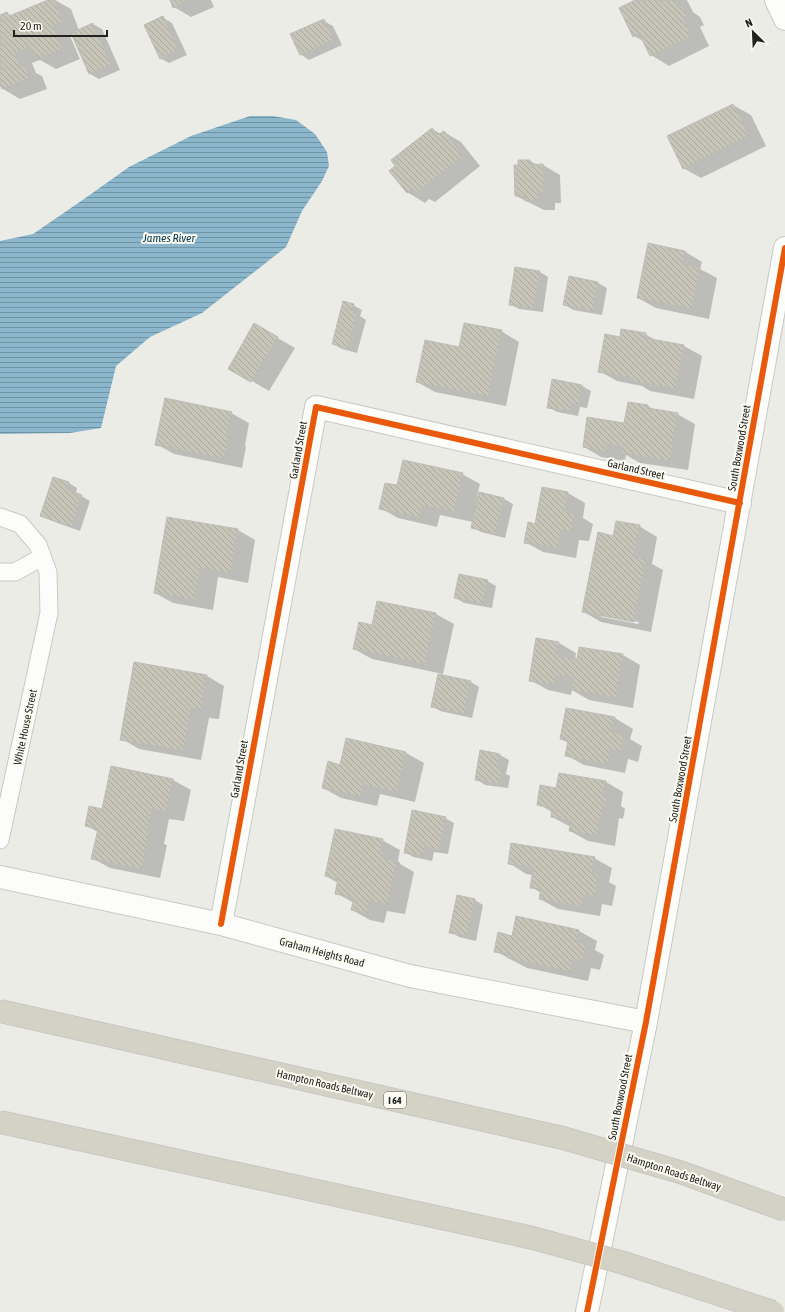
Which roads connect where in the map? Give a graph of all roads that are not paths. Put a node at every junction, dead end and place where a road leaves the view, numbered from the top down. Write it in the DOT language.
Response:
graph roads {
  1 [pos="776,0"];
  2 [pos="785,19"];
  3 [pos="785,248"];
  4 [pos="740,503"];
  5 [pos="0,517"];
  6 [pos="42,557"];
  7 [pos="0,572"];
  8 [pos="0,840"];
  9 [pos="0,877"];
  10 [pos="221,924"];
  11 [pos="0,1011"];
  12 [pos="646,1022"];
  13 [pos="0,1122"];
  14 [pos="785,1210"];
  15 [pos="587,1312"];
  16 [pos="773,1312"];
  1 -- 2 [label="street"];
  3 -- 4 [label="street, South Boxwood Street"];
  4 -- 10 [label="street, Garland Street"];
  4 -- 12 [label="street, South Boxwood Street"];
  5 -- 6 [label="lane, White House Street"];
  6 -- 7 [label="lane"];
  6 -- 8 [label="lane, White House Street"];
  9 -- 10 [label="street, Graham Heights Road"];
  10 -- 12 [label="street, Graham Heights Road"];
  11 -- 14 [label="highway, Hampton Roads Beltway / I 64, bridge"];
  12 -- 15 [label="street, South Boxwood Street"];
  13 -- 16 [label="highway, bridge"];
}
